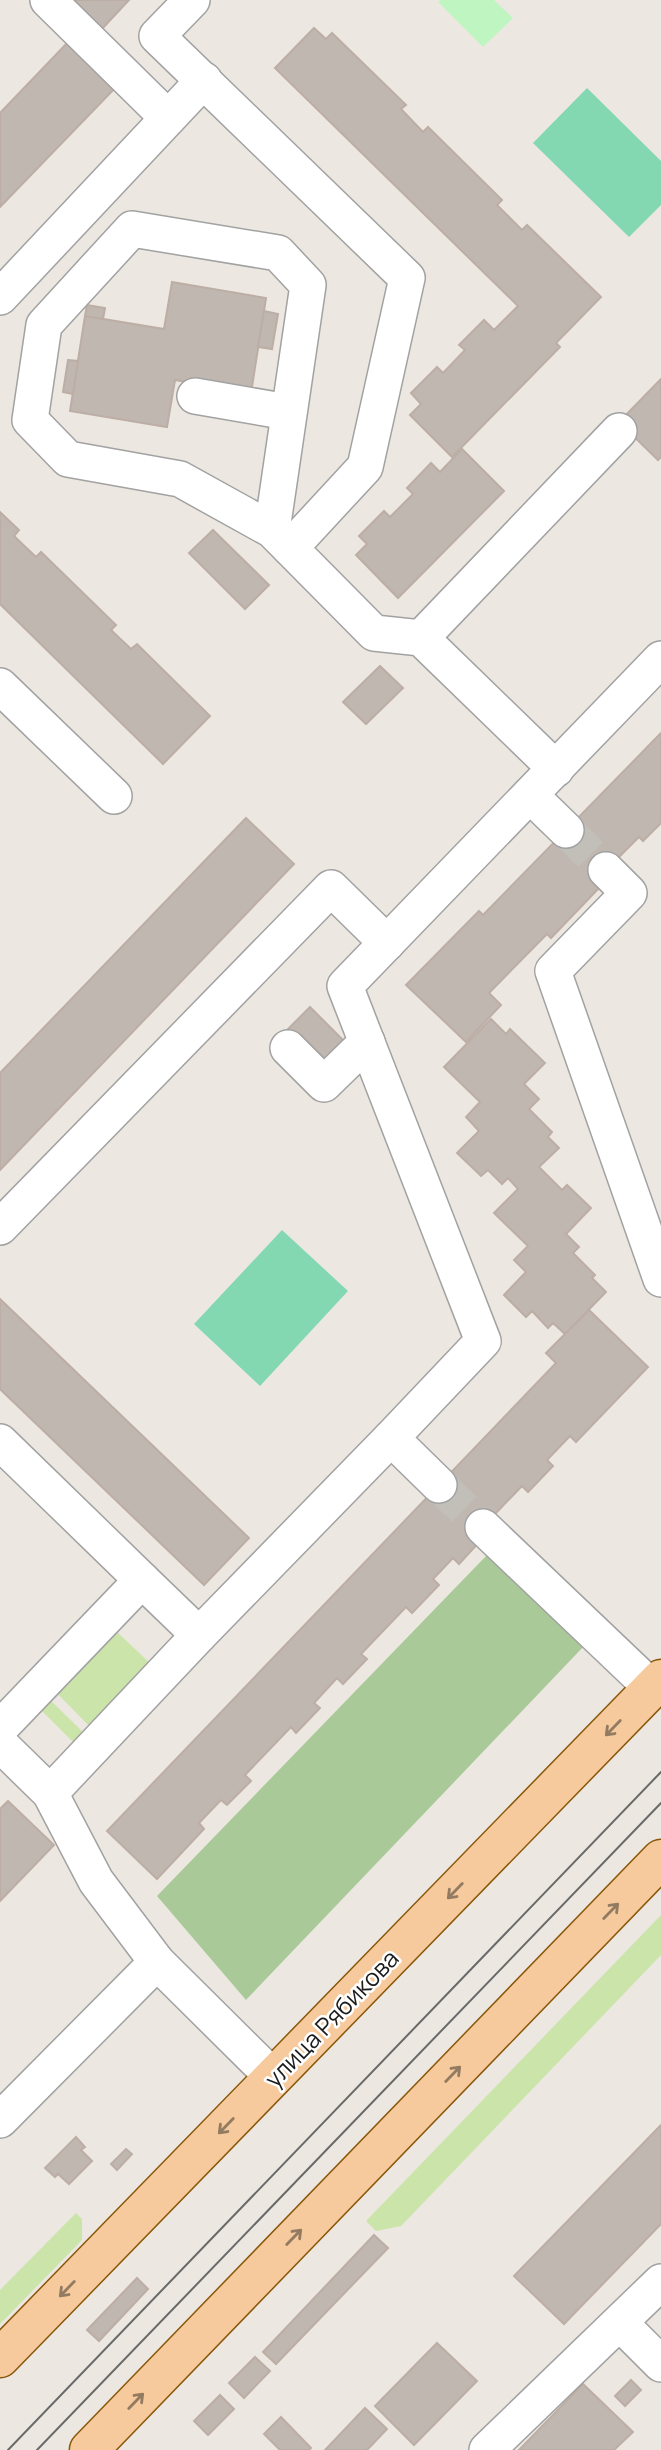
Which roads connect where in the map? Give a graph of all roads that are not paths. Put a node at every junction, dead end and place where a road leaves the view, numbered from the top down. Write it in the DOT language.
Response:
graph roads {
  1 [pos="48,0"];
  2 [pos="192,0"];
  3 [pos="157,36"];
  4 [pos="121,72"];
  5 [pos="204,80"];
  6 [pos="168,118"];
  7 [pos="4,293"];
  8 [pos="44,324"];
  9 [pos="195,396"];
  10 [pos="288,412"];
  11 [pos="620,431"];
  12 [pos="281,539"];
  13 [pos="421,638"];
  14 [pos="661,659"];
  15 [pos="0,686"];
  16 [pos="556,768"];
  17 [pos="530,795"];
  18 [pos="114,796"];
  19 [pos="566,830"];
  20 [pos="606,870"];
  21 [pos="387,943"];
  22 [pos="367,1042"];
  23 [pos="288,1048"];
  24 [pos="0,1227"];
  25 [pos="661,1279"];
  26 [pos="391,1437"];
  27 [pos="0,1441"];
  28 [pos="439,1485"];
  29 [pos="483,1527"];
  30 [pos="142,1580"];
  31 [pos="199,1635"];
  32 [pos="657,1683"];
  33 [pos="0,1728"];
  34 [pos="0,1744"];
  35 [pos="50,1793"];
  36 [pos="661,1859"];
  37 [pos="157,1962"];
  38 [pos="273,2077"];
  39 [pos="0,2120"];
  40 [pos="661,2282"];
  41 [pos="620,2323"];
  42 [pos="0,2358"];
  43 [pos="661,2364"];
  44 [pos="89,2450"];
  45 [pos="486,2450"];
  1 -- 4 [label="lane"];
  2 -- 3 [label="lane"];
  3 -- 4 [label="lane"];
  3 -- 5 [label="lane"];
  4 -- 6 [label="lane"];
  5 -- 6 [label="lane"];
  5 -- 12 [label="lane"];
  6 -- 7 [label="lane"];
  7 -- 8 [label="lane"];
  8 -- 10 [label="lane"];
  8 -- 12 [label="lane"];
  9 -- 10 [label="lane"];
  10 -- 12 [label="lane"];
  11 -- 13 [label="lane"];
  12 -- 13 [label="lane"];
  13 -- 16 [label="lane"];
  14 -- 16 [label="lane"];
  15 -- 18 [label="lane"];
  16 -- 17 [label="lane"];
  17 -- 19 [label="lane"];
  17 -- 21 [label="lane"];
  20 -- 25 [label="lane"];
  21 -- 22 [label="lane"];
  21 -- 24 [label="lane"];
  22 -- 23 [label="lane"];
  22 -- 26 [label="lane"];
  26 -- 28 [label="lane"];
  26 -- 31 [label="lane"];
  27 -- 30 [label="lane"];
  29 -- 32 [label="lane"];
  30 -- 31 [label="lane"];
  30 -- 33 [label="lane"];
  31 -- 35 [label="lane"];
  32 -- 38 [label="main road, улица Рябикова, one-way"];
  34 -- 35 [label="lane"];
  35 -- 37 [label="lane"];
  44 -- 36 [label="main road, one-way"];
  37 -- 38 [label="lane"];
  37 -- 39 [label="lane"];
  38 -- 42 [label="main road, улица Рябикова, one-way"];
  40 -- 41 [label="lane"];
  41 -- 43 [label="lane"];
  41 -- 45 [label="lane"];
}
